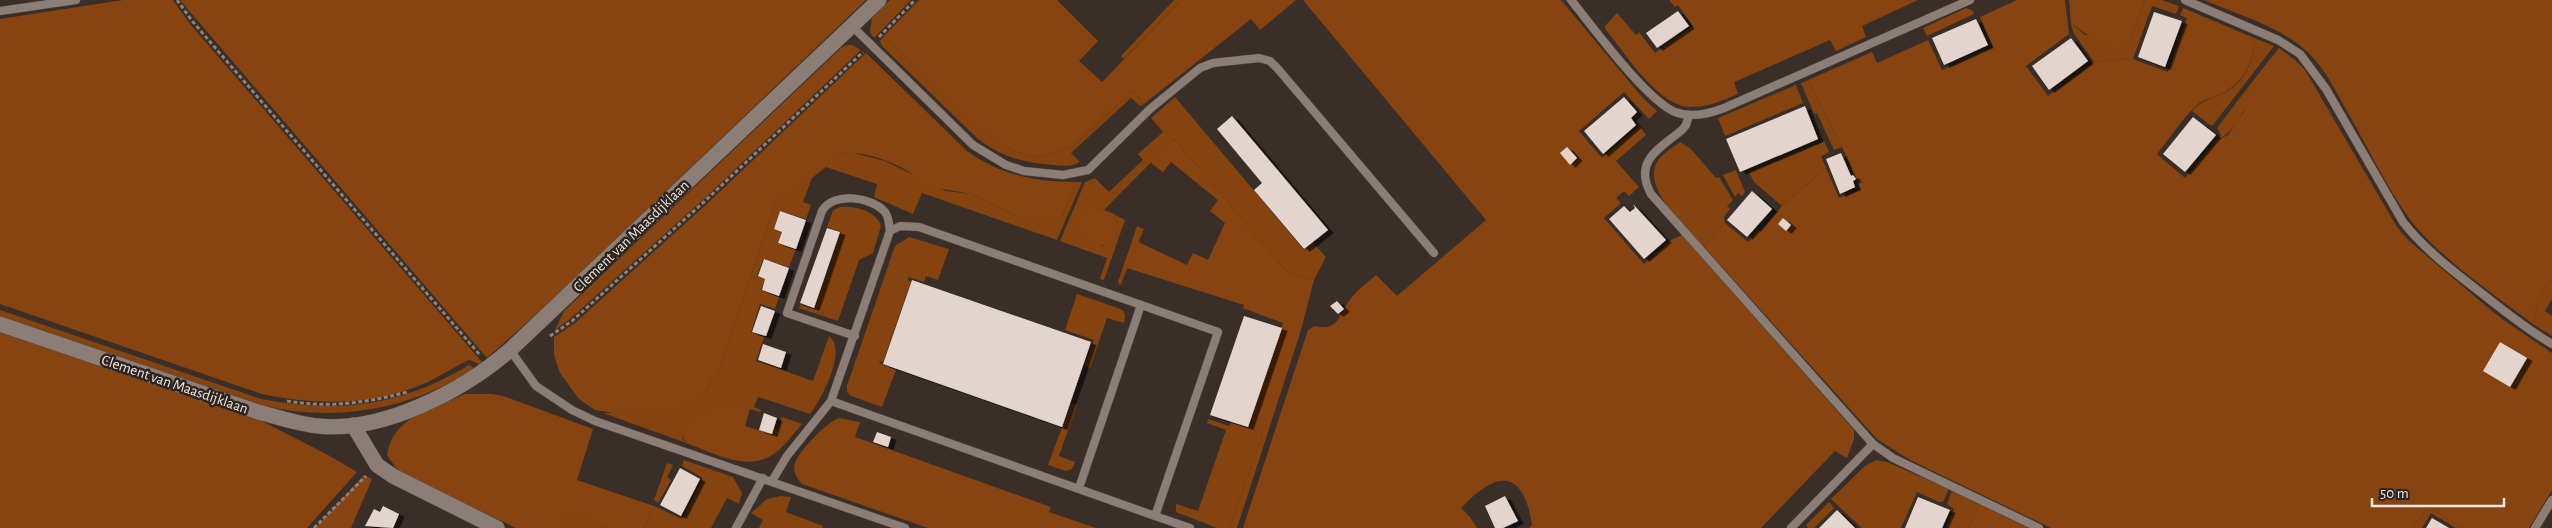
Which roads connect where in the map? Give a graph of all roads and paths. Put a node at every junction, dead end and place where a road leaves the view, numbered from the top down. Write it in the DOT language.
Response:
graph roads {
  1 [pos="76,0"];
  2 [pos="177,0"];
  3 [pos="879,0"];
  4 [pos="915,0"];
  5 [pos="1571,0"];
  6 [pos="1970,0"];
  7 [pos="2185,0"];
  8 [pos="0,11"];
  9 [pos="853,27"];
  10 [pos="870,45"];
  11 [pos="1689,115"];
  12 [pos="890,231"];
  13 [pos="1434,253"];
  14 [pos="1141,304"];
  15 [pos="0,324"];
  16 [pos="854,336"];
  17 [pos="547,338"];
  18 [pos="2552,344"];
  19 [pos="510,350"];
  20 [pos="490,367"];
  21 [pos="414,390"];
  22 [pos="280,400"];
  23 [pos="831,400"];
  24 [pos="353,425"];
  25 [pos="1873,444"];
  26 [pos="377,465"];
  27 [pos="762,478"];
  28 [pos="772,481"];
  29 [pos="1079,488"];
  30 [pos="2552,500"];
  31 [pos="1155,516"];
  32 [pos="314,528"];
  33 [pos="498,528"];
  34 [pos="736,528"];
  35 [pos="905,528"];
  36 [pos="1190,528"];
  37 [pos="1791,528"];
  38 [pos="2040,528"];
  39 [pos="2535,528"];
  1 -- 8 [label="lane"];
  2 -- 20 [label="path"];
  3 -- 9 [label="street, Clement van Maasdijklaan"];
  4 -- 10 [label="path"];
  5 -- 11 [label="lane"];
  6 -- 11 [label="lane"];
  7 -- 18 [label="lane"];
  9 -- 10 [label="lane"];
  9 -- 19 [label="street, Clement van Maasdijklaan"];
  10 -- 13 [label="lane"];
  10 -- 17 [label="path"];
  11 -- 25 [label="lane"];
  12 -- 14 [label="lane"];
  12 -- 16 [label="lane"];
  12 -- 16 [label="lane"];
  14 -- 29 [label="lane"];
  14 -- 31 [label="lane"];
  15 -- 24 [label="street, Clement van Maasdijklaan"];
  16 -- 23 [label="lane"];
  19 -- 20 [label="street, Clement van Maasdijklaan"];
  19 -- 27 [label="lane"];
  20 -- 24 [label="street, Clement van Maasdijklaan"];
  21 -- 22 [label="path"];
  23 -- 28 [label="lane"];
  23 -- 29 [label="lane"];
  24 -- 26 [label="street"];
  25 -- 37 [label="lane"];
  25 -- 38 [label="lane"];
  26 -- 32 [label="path"];
  26 -- 33 [label="street"];
  27 -- 28 [label="lane"];
  27 -- 34 [label="lane"];
  28 -- 35 [label="lane"];
  29 -- 31 [label="lane"];
  30 -- 39 [label="lane"];
  31 -- 36 [label="lane"];
}
